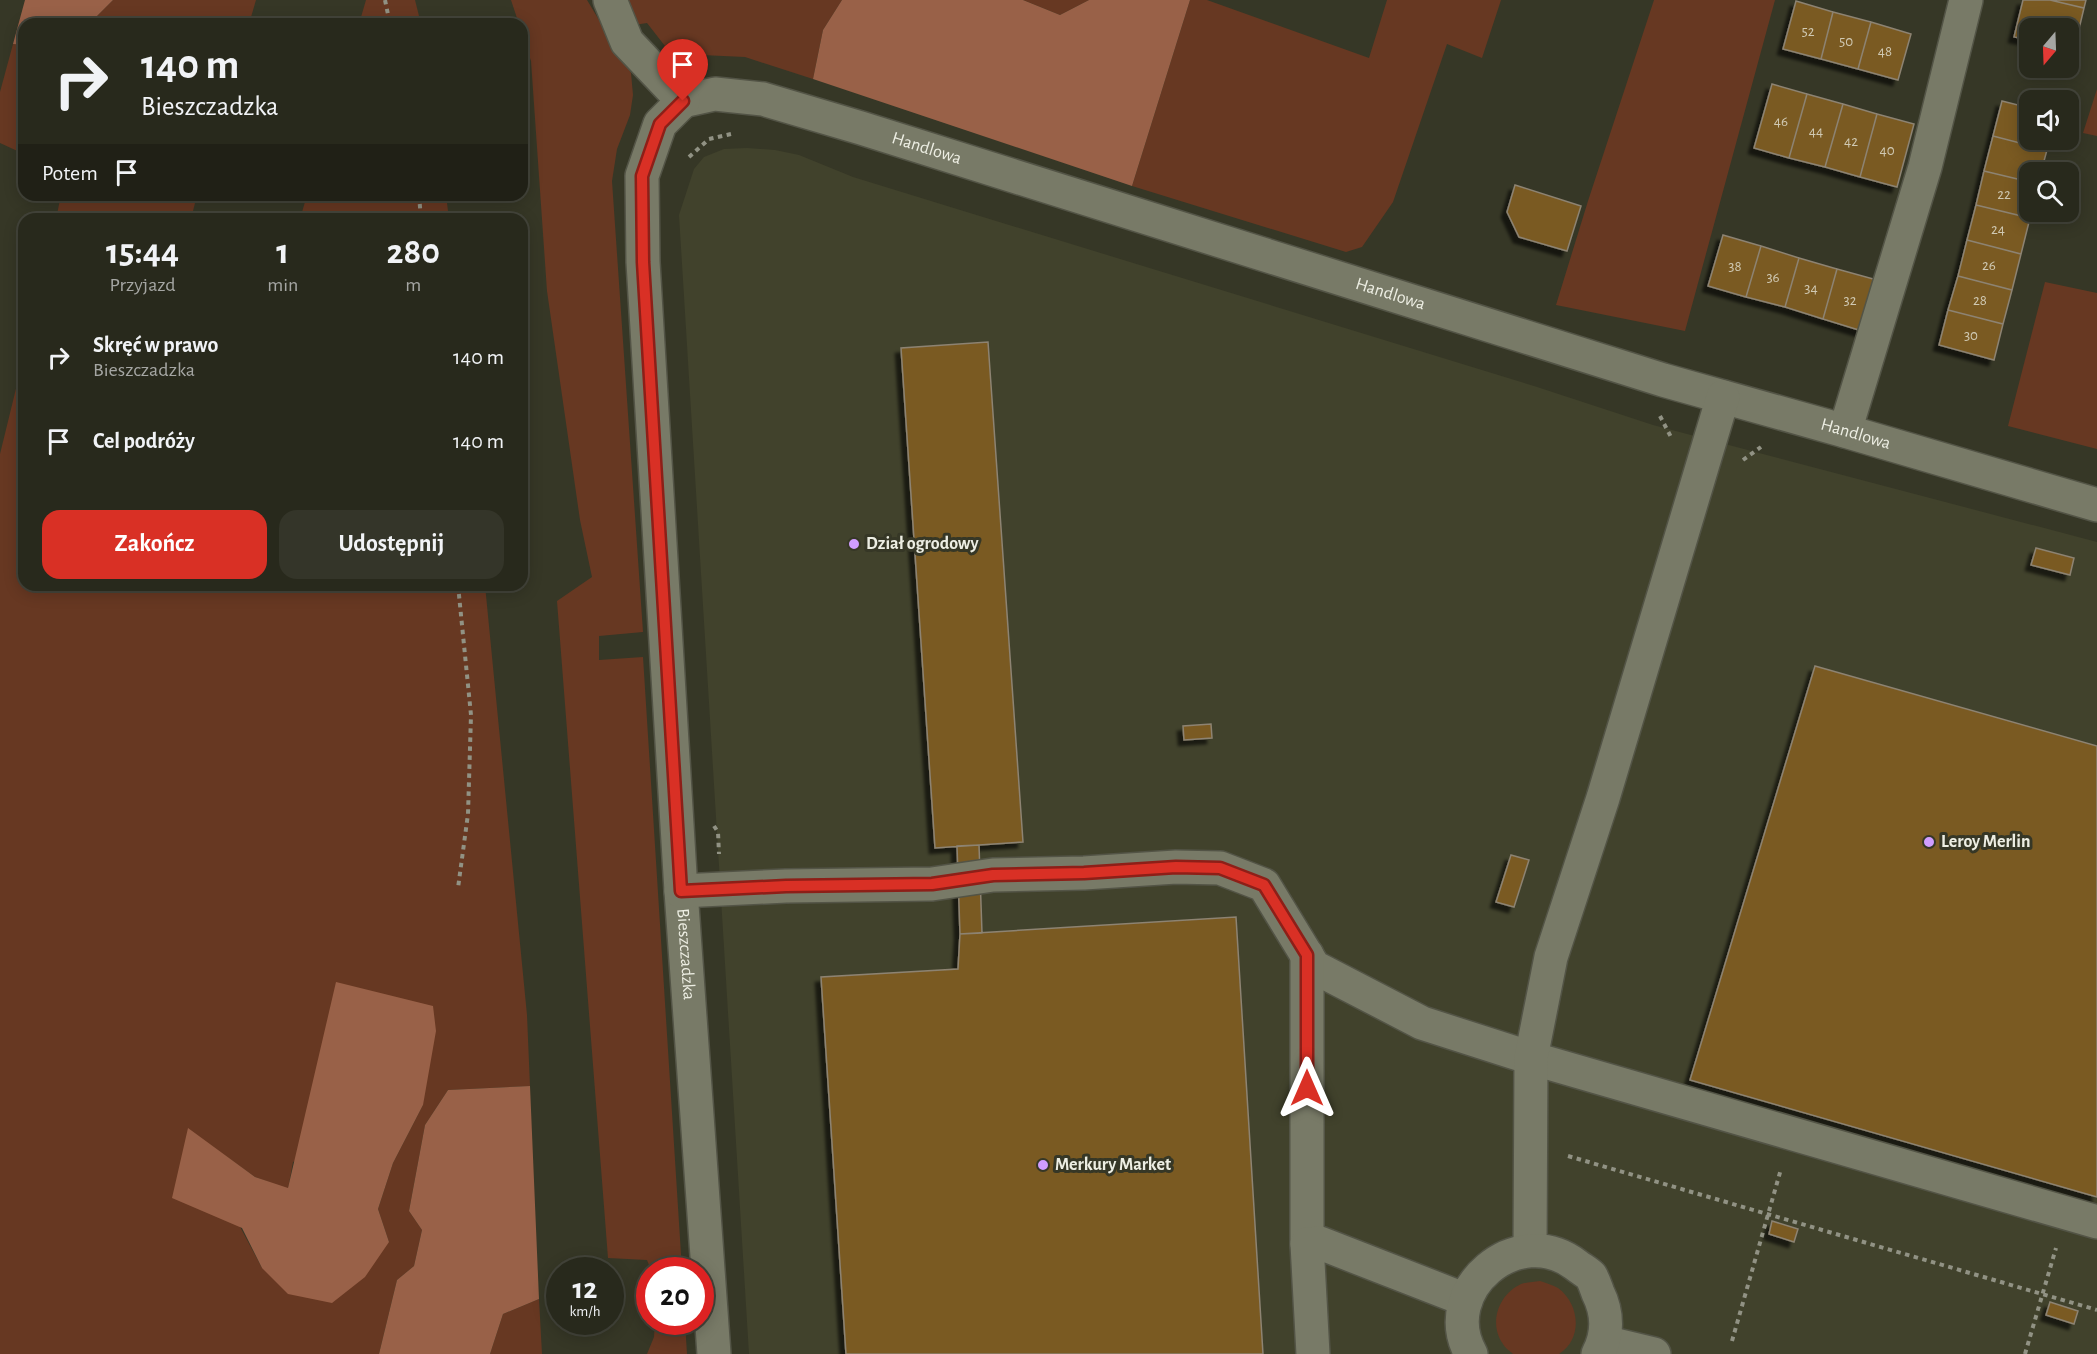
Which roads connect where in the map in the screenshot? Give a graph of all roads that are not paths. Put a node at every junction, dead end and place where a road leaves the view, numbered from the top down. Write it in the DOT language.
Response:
graph roads {
  1 [pos="610,0"];
  2 [pos="1966,0"];
  3 [pos="683,101"];
  4 [pos="1723,397"];
  5 [pos="1845,431"];
  6 [pos="2097,505"];
  7 [pos="681,891"];
  8 [pos="1307,955"];
  9 [pos="1531,1058"];
  10 [pos="2082,1217"];
  11 [pos="1307,1244"];
  12 [pos="1530,1250"];
  13 [pos="1466,1300"];
  14 [pos="1601,1348"];
  15 [pos="714,1354"];
  16 [pos="1313,1354"];
  17 [pos="1471,1354"];
  18 [pos="1654,1354"];
  1 -- 3 [label="street"];
  2 -- 5 [label="street"];
  3 -- 4 [label="street, Handlowa"];
  3 -- 7 [label="street, Bieszczadzka"];
  4 -- 5 [label="street, Handlowa"];
  4 -- 9 [label="street"];
  5 -- 6 [label="street, Handlowa"];
  7 -- 8 [label="street"];
  7 -- 15 [label="street, Bieszczadzka"];
  8 -- 9 [label="street"];
  8 -- 11 [label="street"];
  9 -- 10 [label="street"];
  9 -- 12 [label="street"];
  11 -- 13 [label="street"];
  11 -- 16 [label="street"];
  12 -- 13 [label="street"];
  12 -- 14 [label="street"];
  13 -- 17 [label="street"];
  14 -- 18 [label="street"];
}
